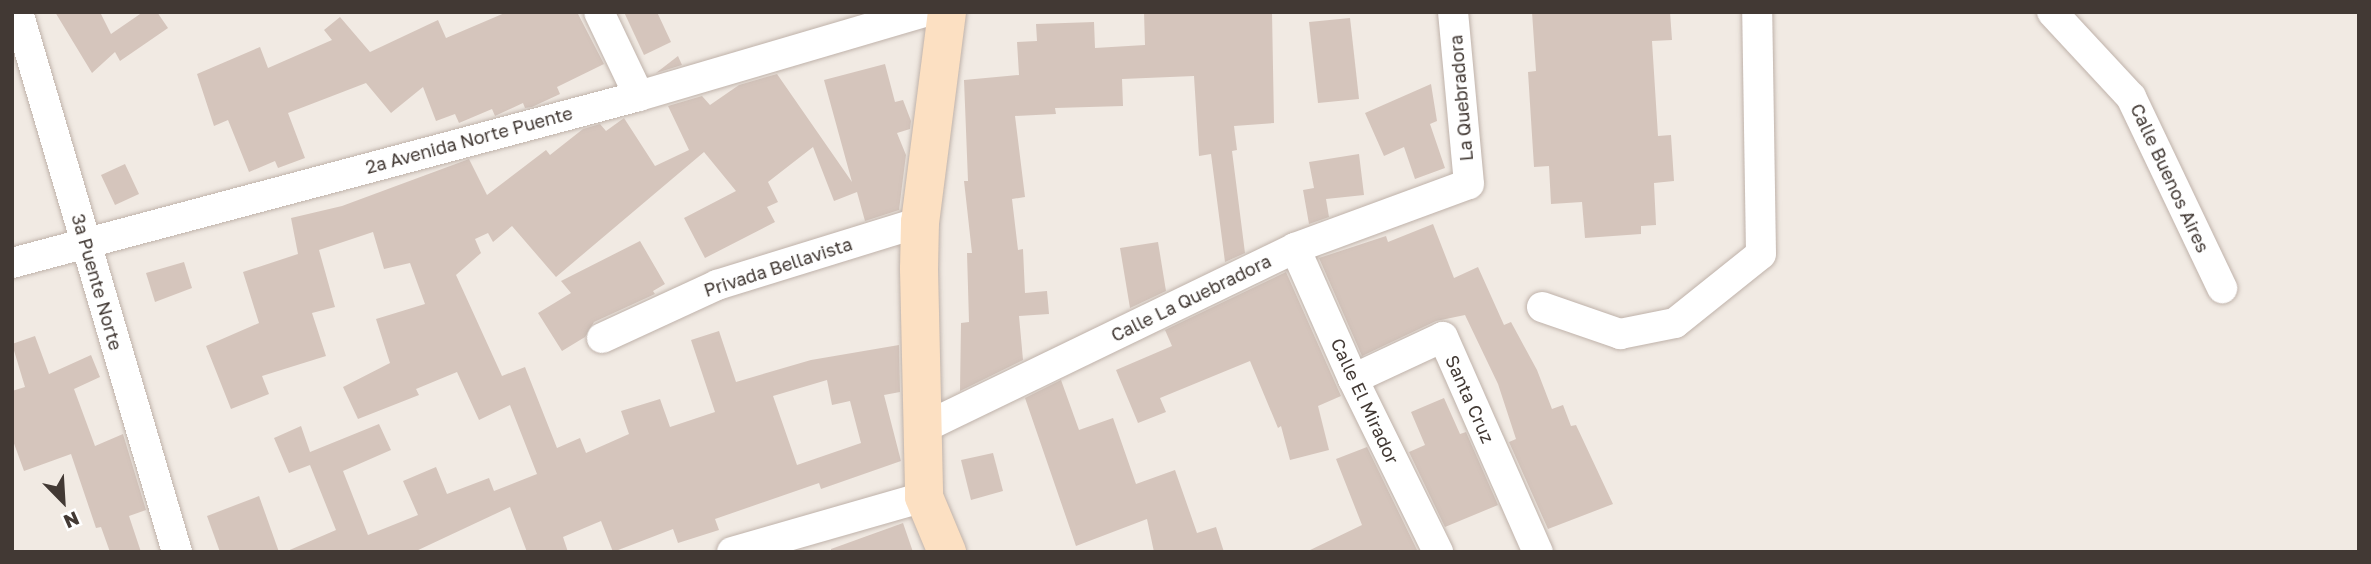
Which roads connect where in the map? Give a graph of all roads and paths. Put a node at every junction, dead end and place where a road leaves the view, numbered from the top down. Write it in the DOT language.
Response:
graph roads {
  1 [pos="18,12"];
  2 [pos="599,12"];
  3 [pos="925,12"];
  4 [pos="947,12"];
  5 [pos="1453,12"];
  6 [pos="1757,12"];
  7 [pos="2052,12"];
  8 [pos="639,96"];
  9 [pos="1469,184"];
  10 [pos="920,222"];
  11 [pos="85,241"];
  12 [pos="1296,248"];
  13 [pos="12,263"];
  14 [pos="2222,288"];
  15 [pos="1542,307"];
  16 [pos="602,338"];
  17 [pos="1353,379"];
  18 [pos="921,429"];
  19 [pos="924,497"];
  20 [pos="177,552"];
  21 [pos="732,552"];
  22 [pos="947,552"];
  23 [pos="1438,552"];
  24 [pos="1538,552"];
  1 -- 11 [label="street, 3a Puente Norte"];
  2 -- 8 [label="street"];
  3 -- 8 [label="street, 2a Avenida Norte Puente"];
  4 -- 10 [label="street"];
  5 -- 9 [label="street, La Quebradora"];
  6 -- 15 [label="street"];
  7 -- 14 [label="street, Calle Buenos Aires"];
  8 -- 11 [label="street, 2a Avenida Norte Puente"];
  9 -- 12 [label="street, Calle La Quebradora"];
  10 -- 16 [label="street, Privada Bellavista"];
  10 -- 18 [label="street"];
  11 -- 13 [label="street, 2a Avenida Norte Puente"];
  11 -- 20 [label="street, 3a Puente Norte"];
  12 -- 17 [label="street, Calle El Mirador"];
  12 -- 18 [label="street, Calle La Quebradora"];
  17 -- 23 [label="street, Calle El Mirador"];
  17 -- 24 [label="street, Santa Cruz"];
  18 -- 19 [label="street"];
  19 -- 21 [label="street"];
  19 -- 22 [label="street"];
}
